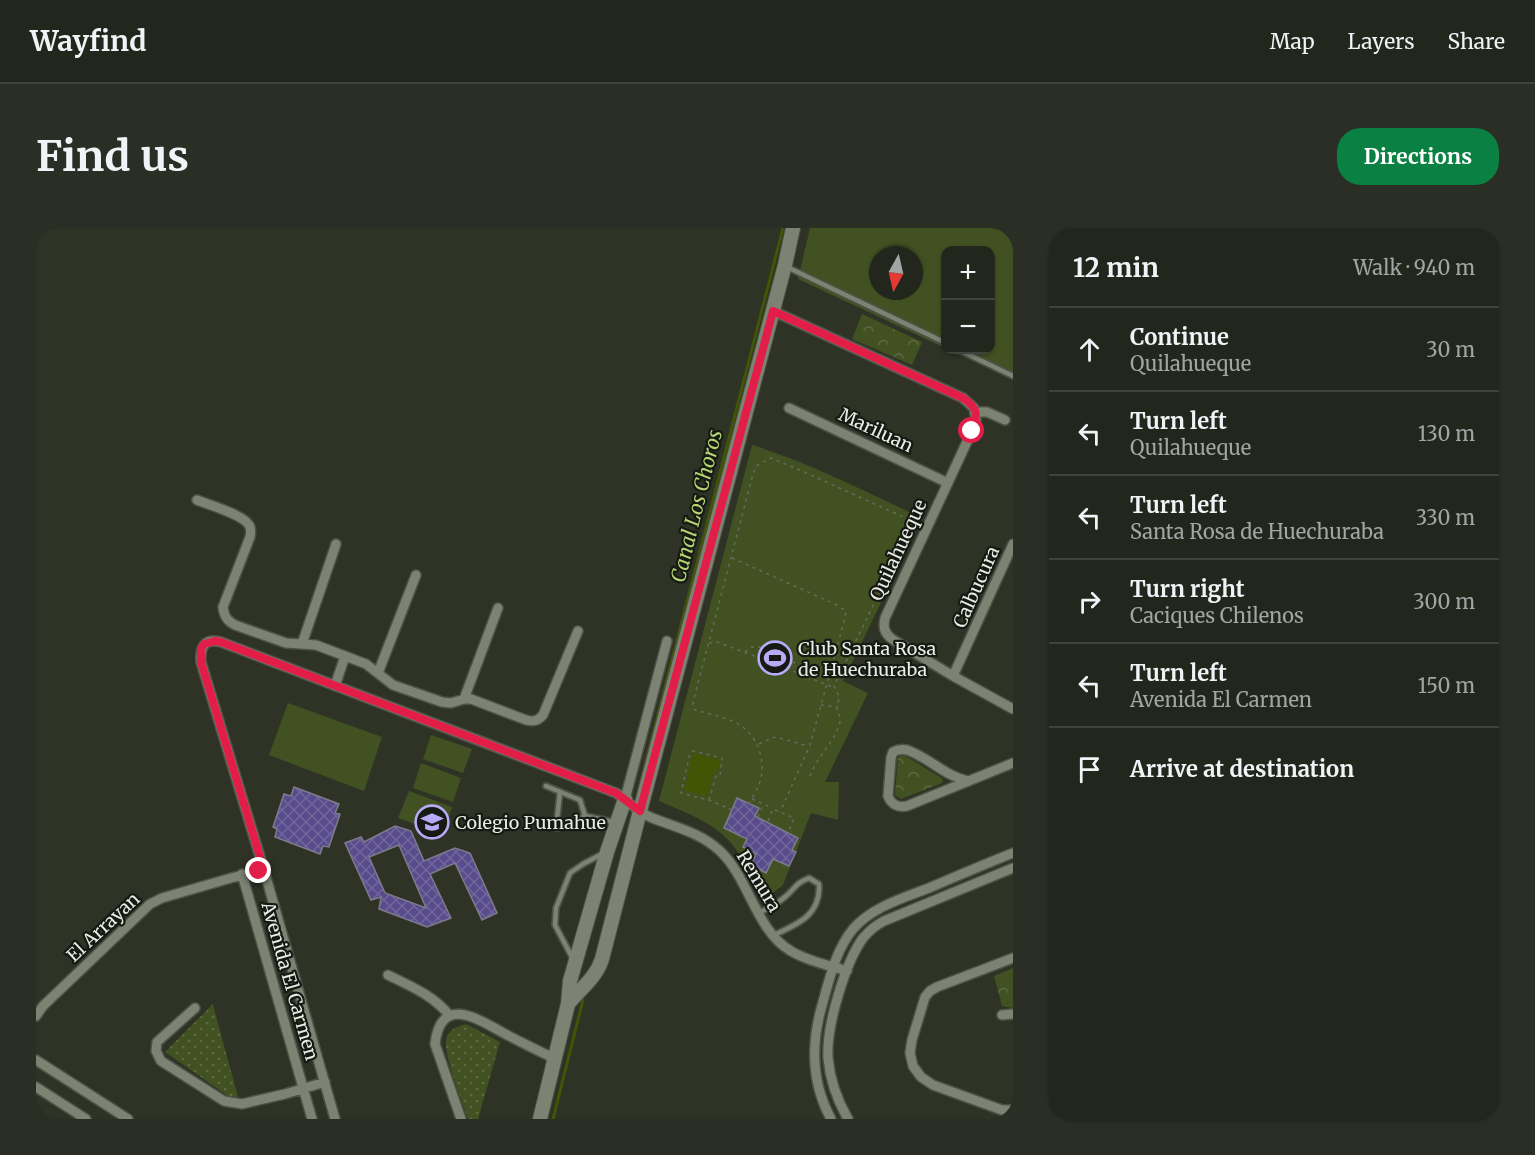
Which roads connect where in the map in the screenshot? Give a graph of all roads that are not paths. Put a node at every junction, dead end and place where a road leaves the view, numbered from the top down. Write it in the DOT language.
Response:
graph roads {
  1 [pos="793,228"];
  2 [pos="785,265"];
  3 [pos="773,311"];
  4 [pos="941,341"];
  5 [pos="966,354"];
  6 [pos="1013,376"];
  7 [pos="789,408"];
  8 [pos="976,412"];
  9 [pos="1005,420"];
  10 [pos="948,483"];
  11 [pos="197,500"];
  12 [pos="336,543"];
  13 [pos="1013,544"];
  14 [pos="416,575"];
  15 [pos="498,608"];
  16 [pos="578,631"];
  17 [pos="667,641"];
  18 [pos="204,644"];
  19 [pos="302,644"];
  20 [pos="345,656"];
  21 [pos="378,673"];
  22 [pos="953,676"];
  23 [pos="335,686"];
  24 [pos="464,699"];
  25 [pos="1013,710"];
  26 [pos="1013,763"];
  27 [pos="968,781"];
  28 [pos="546,786"];
  29 [pos="560,792"];
  30 [pos="625,799"];
  31 [pos="640,811"];
  32 [pos="585,816"];
  33 [pos="617,823"];
  34 [pos="607,852"];
  35 [pos="1013,853"];
  36 [pos="1013,868"];
  37 [pos="264,870"];
  38 [pos="242,874"];
  39 [pos="759,913"];
  40 [pos="774,935"];
  41 [pos="580,947"];
  42 [pos="1013,958"];
  43 [pos="602,959"];
  44 [pos="575,964"];
  45 [pos="833,967"];
  46 [pos="847,971"];
  47 [pos="388,975"];
  48 [pos="568,1004"];
  49 [pos="195,1008"];
  50 [pos="1013,1014"];
  51 [pos="1002,1015"];
  52 [pos="36,1016"];
  53 [pos="450,1016"];
  54 [pos="556,1059"];
  55 [pos="36,1060"];
  56 [pos="829,1063"];
  57 [pos="814,1064"];
  58 [pos="325,1082"];
  59 [pos="36,1087"];
  60 [pos="304,1089"];
  61 [pos="1013,1111"];
  62 [pos="86,1119"];
  63 [pos="128,1119"];
  64 [pos="312,1119"];
  65 [pos="335,1119"];
  66 [pos="461,1119"];
  67 [pos="540,1119"];
  68 [pos="831,1119"];
  69 [pos="848,1119"];
  1 -- 2 [label="street"];
  2 -- 3 [label="street"];
  2 -- 4 [label="lane"];
  3 -- 8 [label="street"];
  3 -- 31 [label="street"];
  5 -- 6 [label="lane"];
  7 -- 10 [label="street, Mariluan"];
  8 -- 9 [label="street"];
  8 -- 10 [label="street, Quilahueque"];
  10 -- 22 [label="street, Quilahueque"];
  11 -- 19 [label="street"];
  12 -- 19 [label="street"];
  13 -- 22 [label="street, Calbucura"];
  14 -- 21 [label="street"];
  15 -- 24 [label="street"];
  16 -- 24 [label="street"];
  17 -- 30 [label="street"];
  18 -- 23 [label="street, Remura"];
  18 -- 37 [label="street, Avenida El Carmen"];
  19 -- 20 [label="street"];
  20 -- 21 [label="street"];
  20 -- 23 [label="street"];
  21 -- 24 [label="street"];
  22 -- 25 [label="street, Quilahueque"];
  23 -- 30 [label="street, Remura"];
  26 -- 27 [label="street"];
  27 -- 27 [label="street"];
  28 -- 29 [label="lane"];
  29 -- 32 [label="lane"];
  29 -- 32 [label="lane"];
  30 -- 31 [label="street, Remura"];
  30 -- 33 [label="street"];
  31 -- 39 [label="street, Remura"];
  31 -- 43 [label="street"];
  32 -- 33 [label="lane"];
  33 -- 34 [label="street"];
  34 -- 41 [label="street"];
  34 -- 44 [label="lane"];
  35 -- 45 [label="street"];
  36 -- 46 [label="street"];
  37 -- 38 [label="street"];
  37 -- 58 [label="street, Avenida El Carmen"];
  38 -- 52 [label="street, El Arrayan"];
  38 -- 60 [label="street, Avenida El Carmen"];
  39 -- 40 [label="street, Remura"];
  39 -- 40 [label="lane"];
  40 -- 45 [label="street, Remura"];
  41 -- 43 [label="street"];
  41 -- 44 [label="street"];
  42 -- 61 [label="street"];
  43 -- 48 [label="street"];
  44 -- 48 [label="street"];
  45 -- 46 [label="street, Remura"];
  45 -- 57 [label="street"];
  46 -- 56 [label="street"];
  47 -- 53 [label="street"];
  48 -- 54 [label="street"];
  49 -- 60 [label="street"];
  50 -- 51 [label="street"];
  53 -- 54 [label="street"];
  53 -- 66 [label="street"];
  54 -- 67 [label="street"];
  55 -- 63 [label="street"];
  56 -- 57 [label="street"];
  56 -- 69 [label="street"];
  57 -- 68 [label="street"];
  58 -- 60 [label="street"];
  58 -- 65 [label="street, Avenida El Carmen"];
  59 -- 62 [label="street"];
  60 -- 64 [label="street, Avenida El Carmen"];
}
